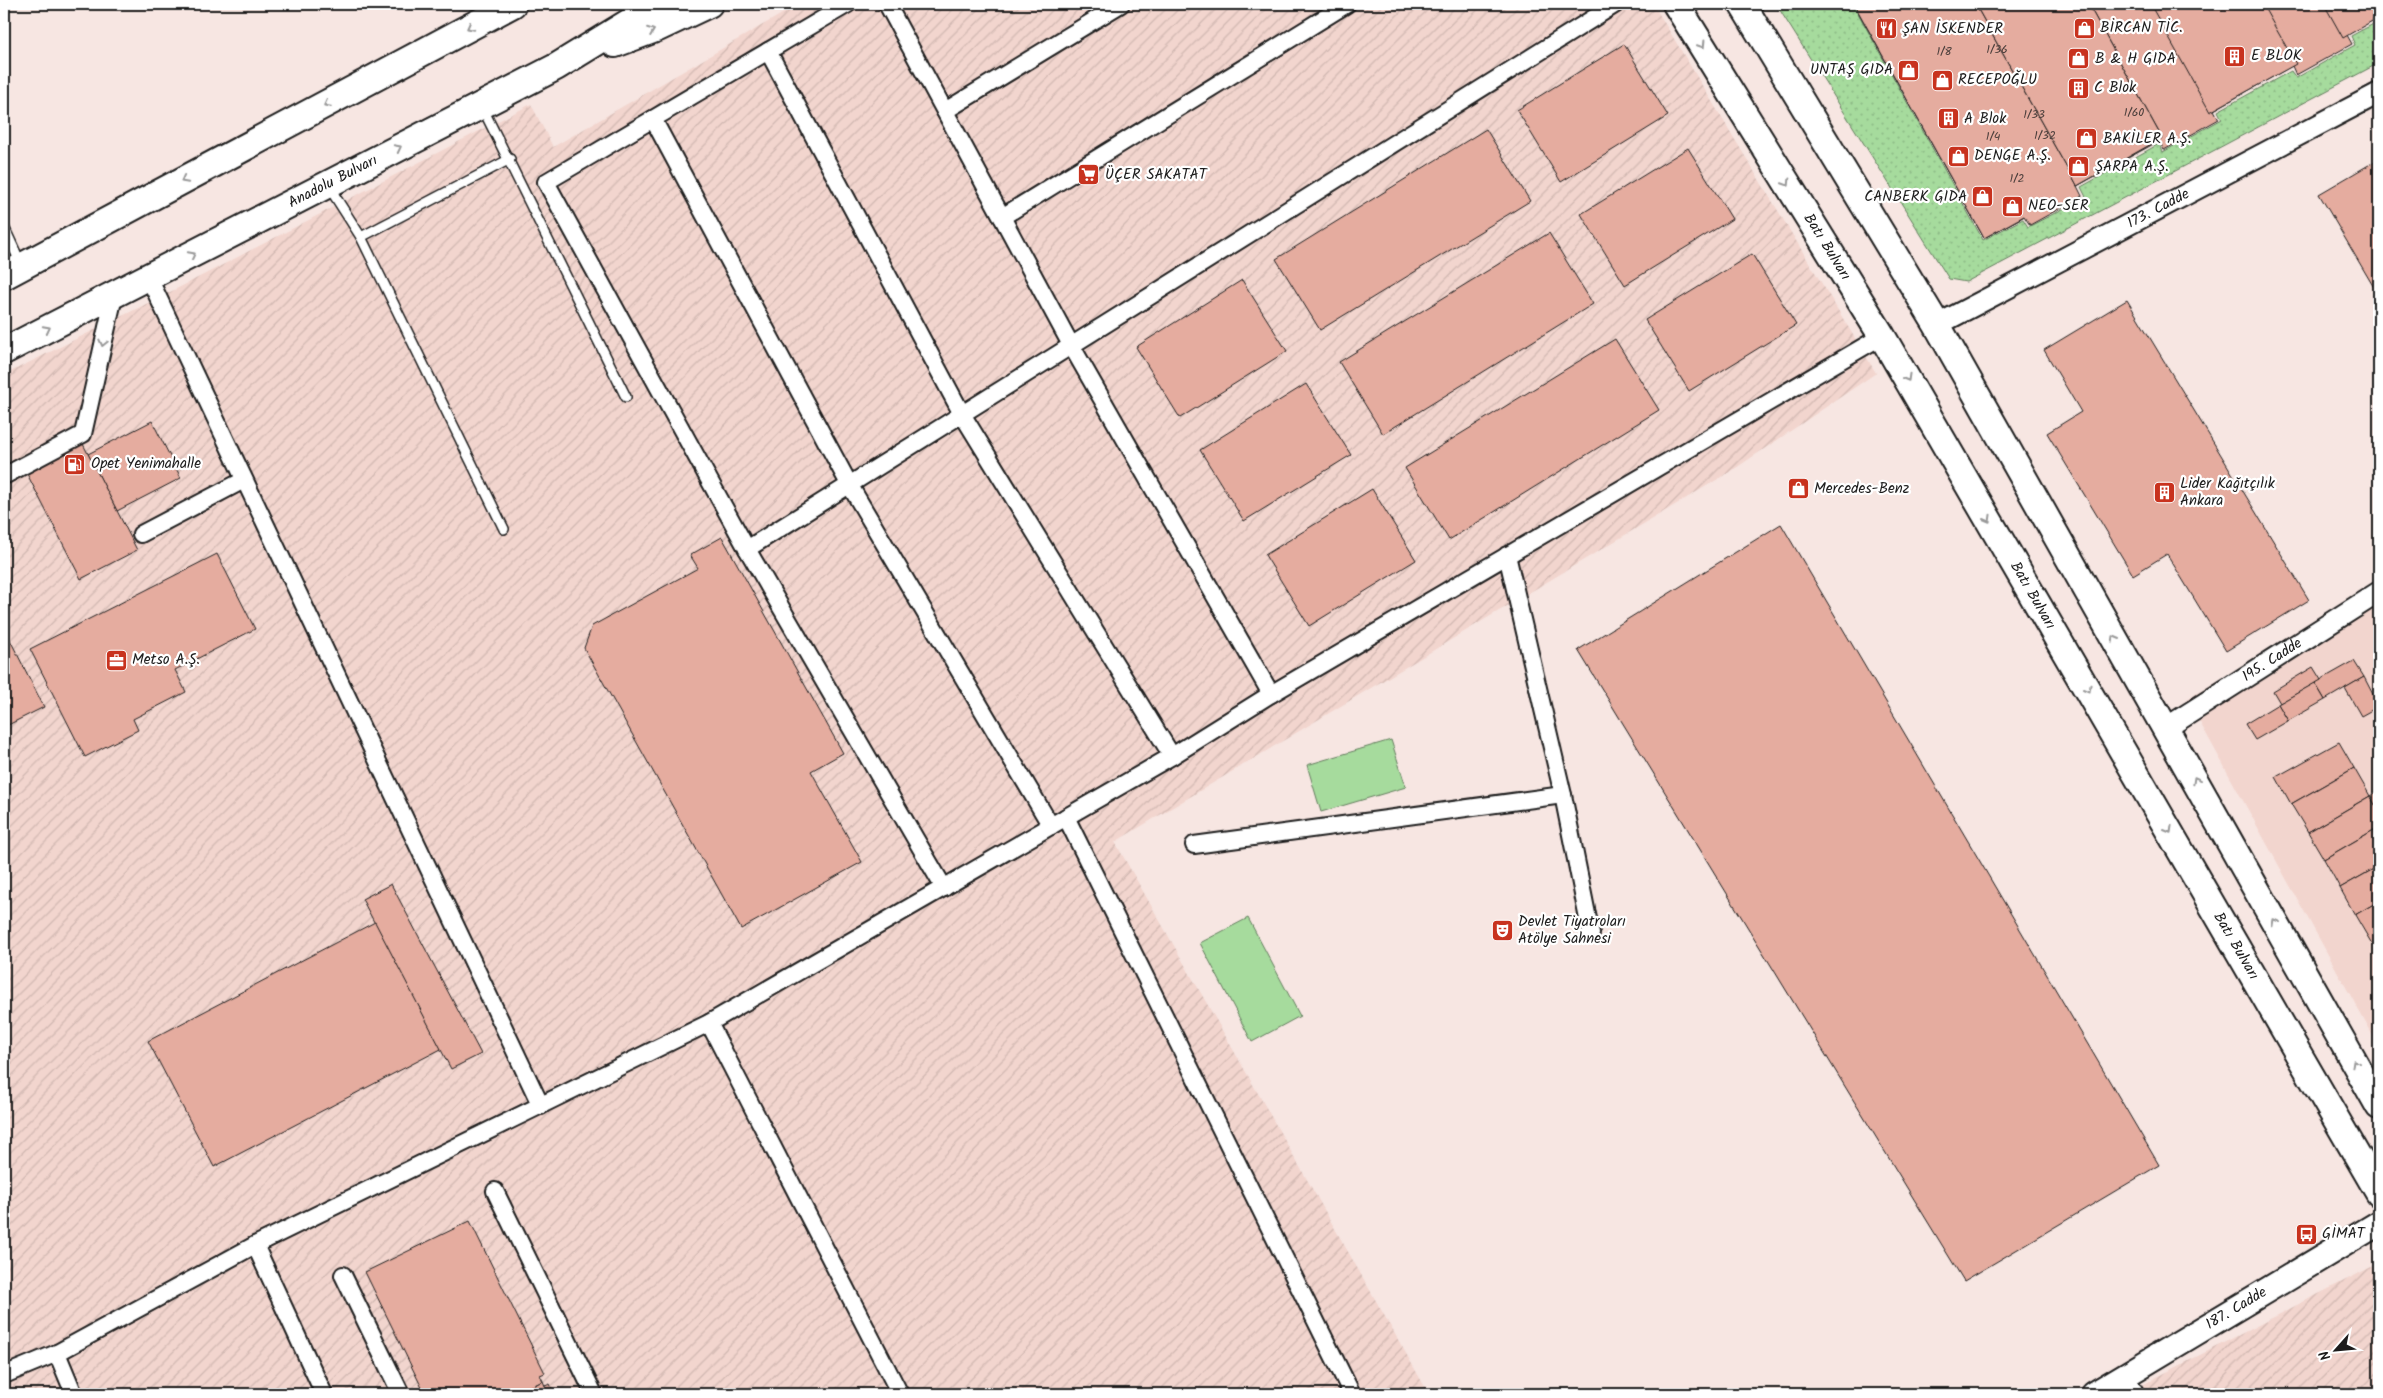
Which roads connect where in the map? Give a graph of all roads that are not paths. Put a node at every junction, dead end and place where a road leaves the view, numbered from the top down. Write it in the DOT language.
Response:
graph roads {
  1 [pos="513,4"];
  2 [pos="659,4"];
  3 [pos="709,4"];
  4 [pos="848,4"];
  5 [pos="887,4"];
  6 [pos="1121,4"];
  7 [pos="1347,4"];
  8 [pos="1676,4"];
  9 [pos="1742,4"];
  10 [pos="1605,6"];
  11 [pos="768,51"];
  12 [pos="556,67"];
  13 [pos="2379,93"];
  14 [pos="481,105"];
  15 [pos="945,111"];
  16 [pos="653,119"];
  17 [pos="510,159"];
  18 [pos="327,185"];
  19 [pos="1002,217"];
  20 [pos="4,228"];
  21 [pos="361,237"];
  22 [pos="13,271"];
  23 [pos="148,278"];
  24 [pos="114,296"];
  25 [pos="1938,325"];
  26 [pos="1882,336"];
  27 [pos="1071,345"];
  28 [pos="4,351"];
  29 [pos="626,397"];
  30 [pos="962,414"];
  31 [pos="4,476"];
  32 [pos="244,480"];
  33 [pos="849,484"];
  34 [pos="504,529"];
  35 [pos="141,534"];
  36 [pos="747,549"];
  37 [pos="1508,555"];
  38 [pos="2378,597"];
  39 [pos="1271,694"];
  40 [pos="2166,728"];
  41 [pos="1172,756"];
  42 [pos="1563,795"];
  43 [pos="1066,817"];
  44 [pos="1051,826"];
  45 [pos="1194,845"];
  46 [pos="944,888"];
  47 [pos="1591,934"];
  48 [pos="709,1023"];
  49 [pos="540,1106"];
  50 [pos="2379,1106"];
  51 [pos="495,1191"];
  52 [pos="2379,1193"];
  53 [pos="2379,1224"];
  54 [pos="255,1245"];
  55 [pos="343,1275"];
  56 [pos="57,1353"];
  57 [pos="4,1375"];
  58 [pos="2131,1385"];
  59 [pos="74,1394"];
  60 [pos="324,1394"];
  61 [pos="401,1394"];
  62 [pos="594,1394"];
  63 [pos="900,1394"];
  64 [pos="1352,1394"];
  65 [pos="2094,1394"];
  1 -- 22 [label="main road, one-way"];
  2 -- 12 [label="main road, Anadolu Bulvarı"];
  12 -- 3 [label="main road, one-way"];
  4 -- 11 [label="street"];
  5 -- 15 [label="street"];
  6 -- 15 [label="street"];
  7 -- 19 [label="street"];
  8 -- 26 [label="main road, Batı Bulvarı, one-way"];
  9 -- 25 [label="main road"];
  10 -- 27 [label="street"];
  11 -- 16 [label="street"];
  11 -- 30 [label="street"];
  12 -- 14 [label="main road, Anadolu Bulvarı"];
  13 -- 25 [label="street, 173. Cadde"];
  14 -- 17 [label="lane"];
  18 -- 14 [label="main road, Anadolu Bulvarı, one-way"];
  15 -- 19 [label="street"];
  16 -- 33 [label="street"];
  16 -- 36 [label="street"];
  17 -- 21 [label="lane"];
  17 -- 29 [label="lane"];
  18 -- 21 [label="lane"];
  23 -- 18 [label="main road, Anadolu Bulvarı, one-way"];
  19 -- 27 [label="street"];
  20 -- 22 [label="lane"];
  21 -- 34 [label="lane"];
  23 -- 24 [label="main road, Anadolu Bulvarı"];
  23 -- 32 [label="street"];
  28 -- 24 [label="main road, Anadolu Bulvarı, one-way"];
  24 -- 31 [label="street, one-way"];
  40 -- 25 [label="main road, one-way"];
  26 -- 37 [label="street"];
  26 -- 52 [label="main road, Batı Bulvarı, one-way"];
  27 -- 30 [label="street"];
  27 -- 39 [label="street"];
  30 -- 33 [label="street"];
  30 -- 41 [label="street"];
  32 -- 35 [label="street"];
  32 -- 49 [label="street"];
  33 -- 36 [label="street"];
  33 -- 44 [label="street"];
  36 -- 46 [label="street"];
  37 -- 39 [label="street"];
  37 -- 42 [label="street"];
  38 -- 40 [label="street, 195. Cadde"];
  39 -- 41 [label="street"];
  50 -- 40 [label="main road, one-way"];
  41 -- 43 [label="street"];
  42 -- 45 [label="street"];
  42 -- 47 [label="street"];
  43 -- 44 [label="street"];
  43 -- 64 [label="street"];
  44 -- 46 [label="street"];
  46 -- 48 [label="street"];
  48 -- 49 [label="street"];
  48 -- 63 [label="street"];
  49 -- 54 [label="street"];
  51 -- 62 [label="street"];
  53 -- 58 [label="main road, 187. Cadde"];
  54 -- 56 [label="street"];
  54 -- 60 [label="street"];
  55 -- 61 [label="street"];
  56 -- 57 [label="street"];
  56 -- 59 [label="street"];
  58 -- 65 [label="main road, 187. Cadde"];
}
